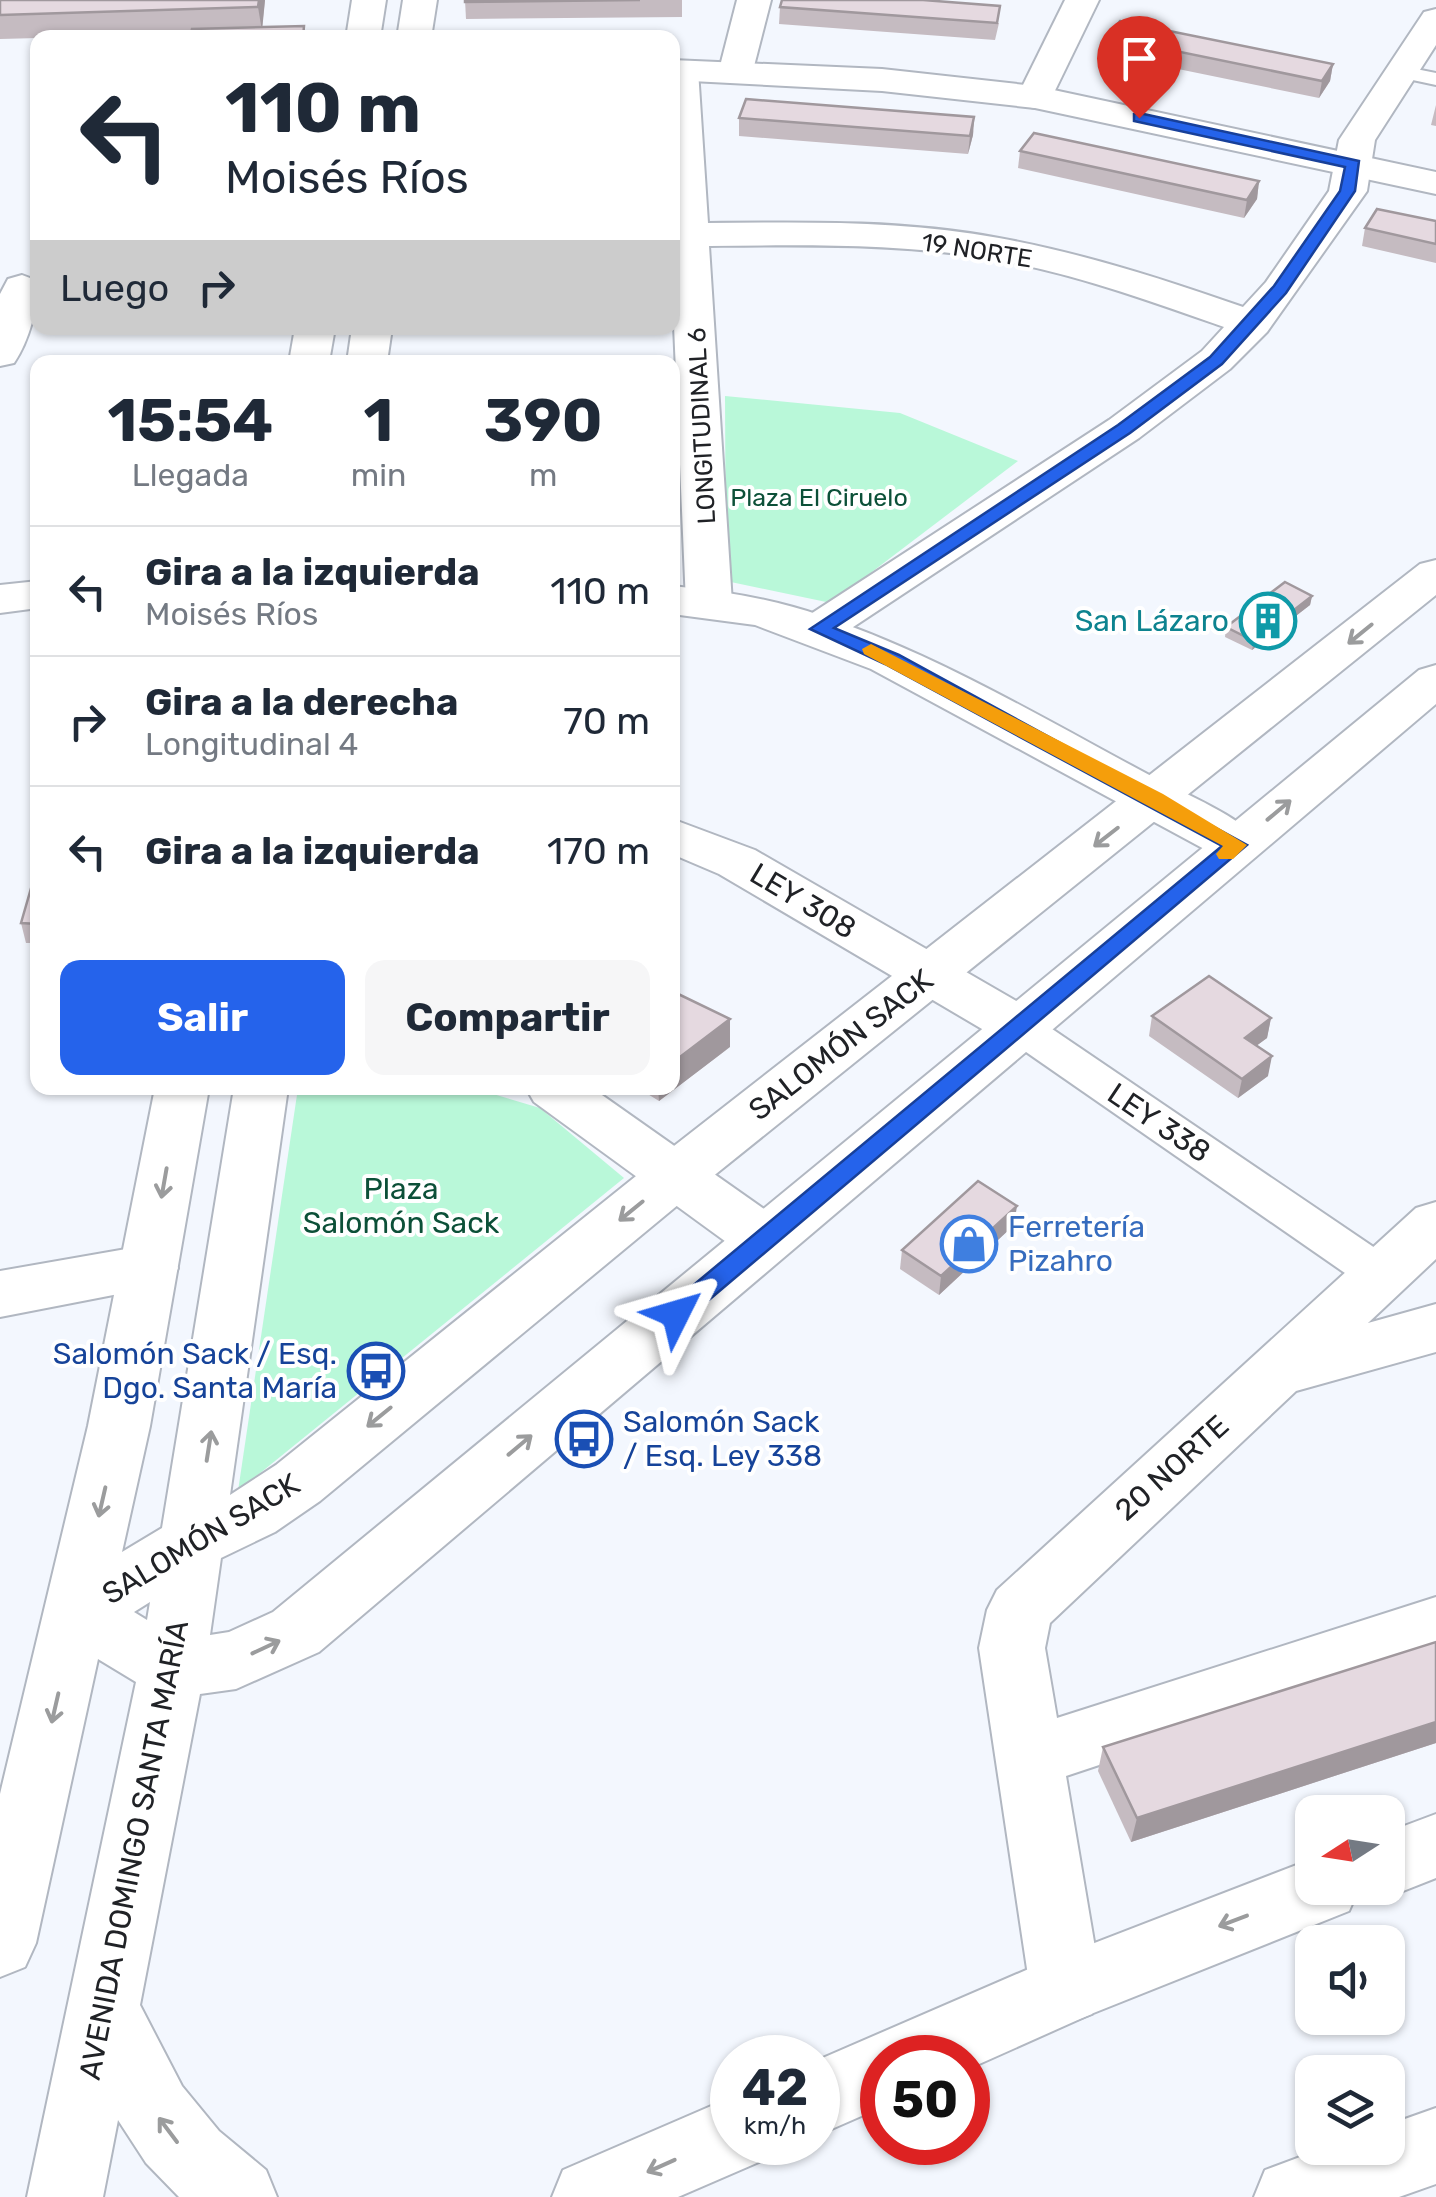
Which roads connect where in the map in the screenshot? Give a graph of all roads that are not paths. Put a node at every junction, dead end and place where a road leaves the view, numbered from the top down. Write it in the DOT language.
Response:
graph roads {
  1 [pos="369,0"];
  2 [pos="420,0"];
  3 [pos="754,0"];
  4 [pos="1082,0"];
  5 [pos="1436,20"];
  6 [pos="364,30"];
  7 [pos="415,30"];
  8 [pos="680,70"];
  9 [pos="736,70"];
  10 [pos="1419,76"];
  11 [pos="1035,97"];
  12 [pos="680,103"];
  13 [pos="1353,164"];
  14 [pos="1436,183"];
  15 [pos="692,235"];
  16 [pos="20,287"];
  17 [pos="1253,324"];
  18 [pos="0,354"];
  19 [pos="1436,573"];
  20 [pos="30,595"];
  21 [pos="0,598"];
  22 [pos="691,602"];
  23 [pos="819,629"];
  24 [pos="1436,680"];
  25 [pos="1156,798"];
  26 [pos="680,838"];
  27 [pos="1237,845"];
  28 [pos="929,976"];
  29 [pos="1018,1026"];
  30 [pos="181,1095"];
  31 [pos="260,1095"];
  32 [pos="563,1095"];
  33 [pos="676,1175"];
  34 [pos="1436,1224"];
  35 [pos="764,1240"];
  36 [pos="149,1268"];
  37 [pos="1384,1277"];
  38 [pos="0,1294"];
  39 [pos="1436,1328"];
  40 [pos="1278,1371"];
  41 [pos="193,1542"];
  42 [pos="78,1613"];
  43 [pos="1436,1625"];
  44 [pos="172,1669"];
  45 [pos="1029,1758"];
  46 [pos="1436,1846"];
  47 [pos="1405,1858"];
  48 [pos="1295,1899"];
  49 [pos="0,1943"];
  50 [pos="1066,1989"];
  51 [pos="104,2005"];
  52 [pos="962,2035"];
  53 [pos="710,2145"];
  54 [pos="1436,2146"];
  55 [pos="65,2197"];
  56 [pos="238,2197"];
  57 [pos="590,2197"];
  58 [pos="1292,2197"];
  1 -- 6 [label="main road"];
  2 -- 7 [label="main road"];
  3 -- 9 [label="main road"];
  4 -- 11 [label="main road"];
  5 -- 10 [label="main road"];
  8 -- 9 [label="main road"];
  9 -- 11 [label="main road"];
  10 -- 13 [label="main road"];
  11 -- 13 [label="main road"];
  12 -- 15 [label="main road, LONGITUDINAL 6"];
  13 -- 14 [label="main road"];
  13 -- 17 [label="main road"];
  15 -- 17 [label="main road, 19 NORTE"];
  15 -- 22 [label="main road, LONGITUDINAL 6"];
  16 -- 18 [label="main road"];
  17 -- 23 [label="main road"];
  19 -- 25 [label="main road, SALOMÓN SACK, one-way"];
  20 -- 21 [label="main road"];
  22 -- 23 [label="main road"];
  23 -- 25 [label="main road"];
  27 -- 24 [label="main road, one-way"];
  25 -- 27 [label="main road"];
  25 -- 28 [label="main road, SALOMÓN SACK, one-way"];
  26 -- 28 [label="main road, LEY 308"];
  27 -- 29 [label="main road"];
  28 -- 29 [label="main road, LEY 338"];
  28 -- 33 [label="main road, SALOMÓN SACK"];
  29 -- 35 [label="main road"];
  29 -- 37 [label="street, LEY 338"];
  30 -- 36 [label="main road, one-way"];
  41 -- 31 [label="main road, AVENIDA DOMINGO SANTA MARÍA, one-way"];
  32 -- 33 [label="main road"];
  33 -- 35 [label="main road"];
  33 -- 41 [label="main road, SALOMÓN SACK, one-way"];
  34 -- 37 [label="main road, 20 NORTE"];
  44 -- 35 [label="main road, one-way"];
  36 -- 38 [label="main road"];
  36 -- 42 [label="main road, one-way"];
  37 -- 40 [label="main road, 20 NORTE"];
  39 -- 40 [label="main road"];
  40 -- 45 [label="main road, 20 NORTE"];
  41 -- 42 [label="main road, SALOMÓN SACK"];
  41 -- 44 [label="main road, AVENIDA DOMINGO SANTA MARÍA"];
  42 -- 44 [label="main road, SALOMÓN SACK"];
  42 -- 49 [label="main road, one-way"];
  43 -- 45 [label="main road"];
  44 -- 51 [label="main road, AVENIDA DOMINGO SANTA MARÍA"];
  45 -- 50 [label="main road, 20 NORTE"];
  46 -- 47 [label="main road"];
  48 -- 50 [label="main road, one-way"];
  50 -- 52 [label="main road"];
  51 -- 55 [label="main road, AVENIDA DOMINGO SANTA MARÍA"];
  56 -- 51 [label="main road, one-way"];
  53 -- 57 [label="main road, one-way"];
  54 -- 58 [label="main road"];
}
